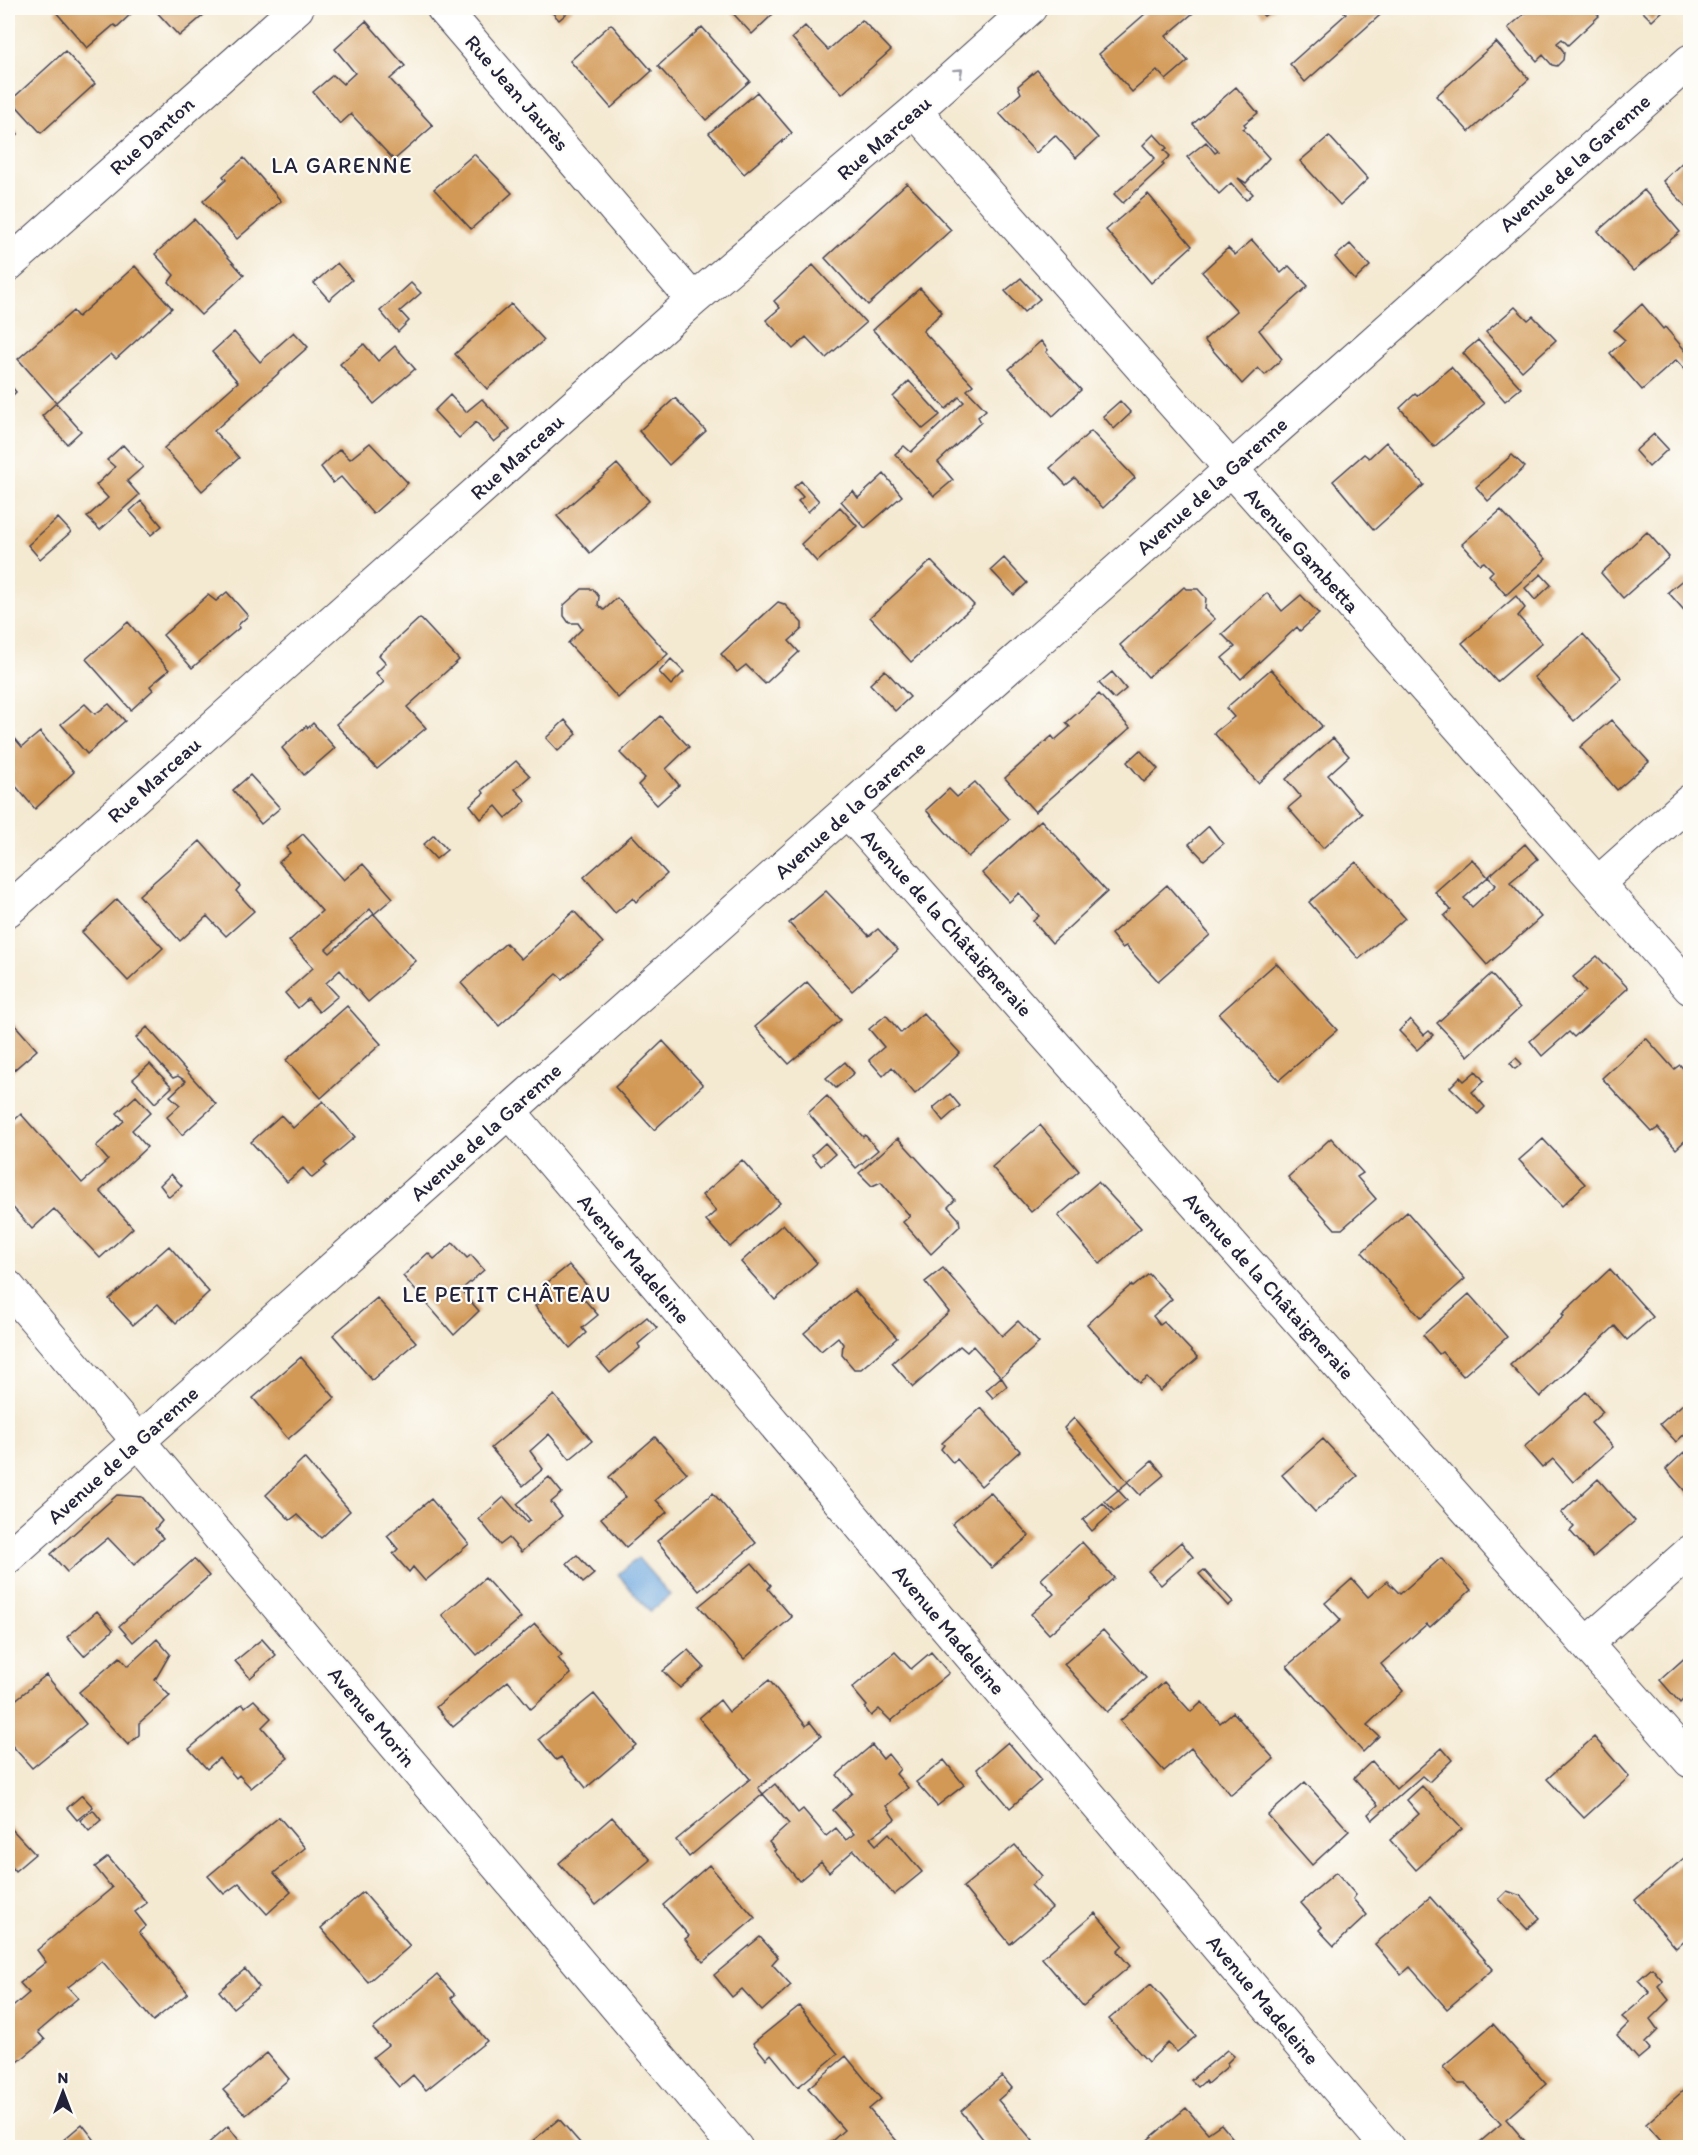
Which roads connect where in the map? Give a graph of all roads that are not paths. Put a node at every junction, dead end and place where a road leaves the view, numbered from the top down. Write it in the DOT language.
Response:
graph roads {
  1 [pos="297,8"];
  2 [pos="443,8"];
  3 [pos="1030,8"];
  4 [pos="1690,61"];
  5 [pos="915,111"];
  6 [pos="8,265"];
  7 [pos="693,300"];
  8 [pos="1230,470"];
  9 [pos="1690,801"];
  10 [pos="848,812"];
  11 [pos="1598,883"];
  12 [pos="8,910"];
  13 [pos="1690,988"];
  14 [pos="510,1112"];
  15 [pos="8,1287"];
  16 [pos="138,1441"];
  17 [pos="1690,1552"];
  18 [pos="8,1557"];
  19 [pos="1586,1644"];
  20 [pos="1690,1761"];
  21 [pos="736,2148"];
  22 [pos="1388,2148"];
  1 -- 6 [label="street, Rue Danton"];
  2 -- 7 [label="street, Rue Jean Jaurès"];
  5 -- 3 [label="street, Rue Marceau, one-way"];
  4 -- 8 [label="street, Avenue de la Garenne"];
  5 -- 7 [label="street, Rue Marceau"];
  5 -- 8 [label="street, Avenue Gambetta"];
  7 -- 12 [label="street, Rue Marceau"];
  8 -- 10 [label="street, Avenue de la Garenne"];
  8 -- 11 [label="street, Avenue Gambetta"];
  9 -- 11 [label="street"];
  10 -- 14 [label="street, Avenue de la Garenne"];
  10 -- 19 [label="street, Avenue de la Châtaigneraie"];
  11 -- 13 [label="street, Avenue Gambetta"];
  14 -- 16 [label="street, Avenue de la Garenne"];
  14 -- 22 [label="street, Avenue Madeleine"];
  15 -- 16 [label="street, Avenue Morin"];
  16 -- 18 [label="street, Avenue de la Garenne"];
  16 -- 21 [label="street, Avenue Morin"];
  17 -- 19 [label="street"];
  19 -- 20 [label="street, Avenue de la Châtaigneraie"];
}
